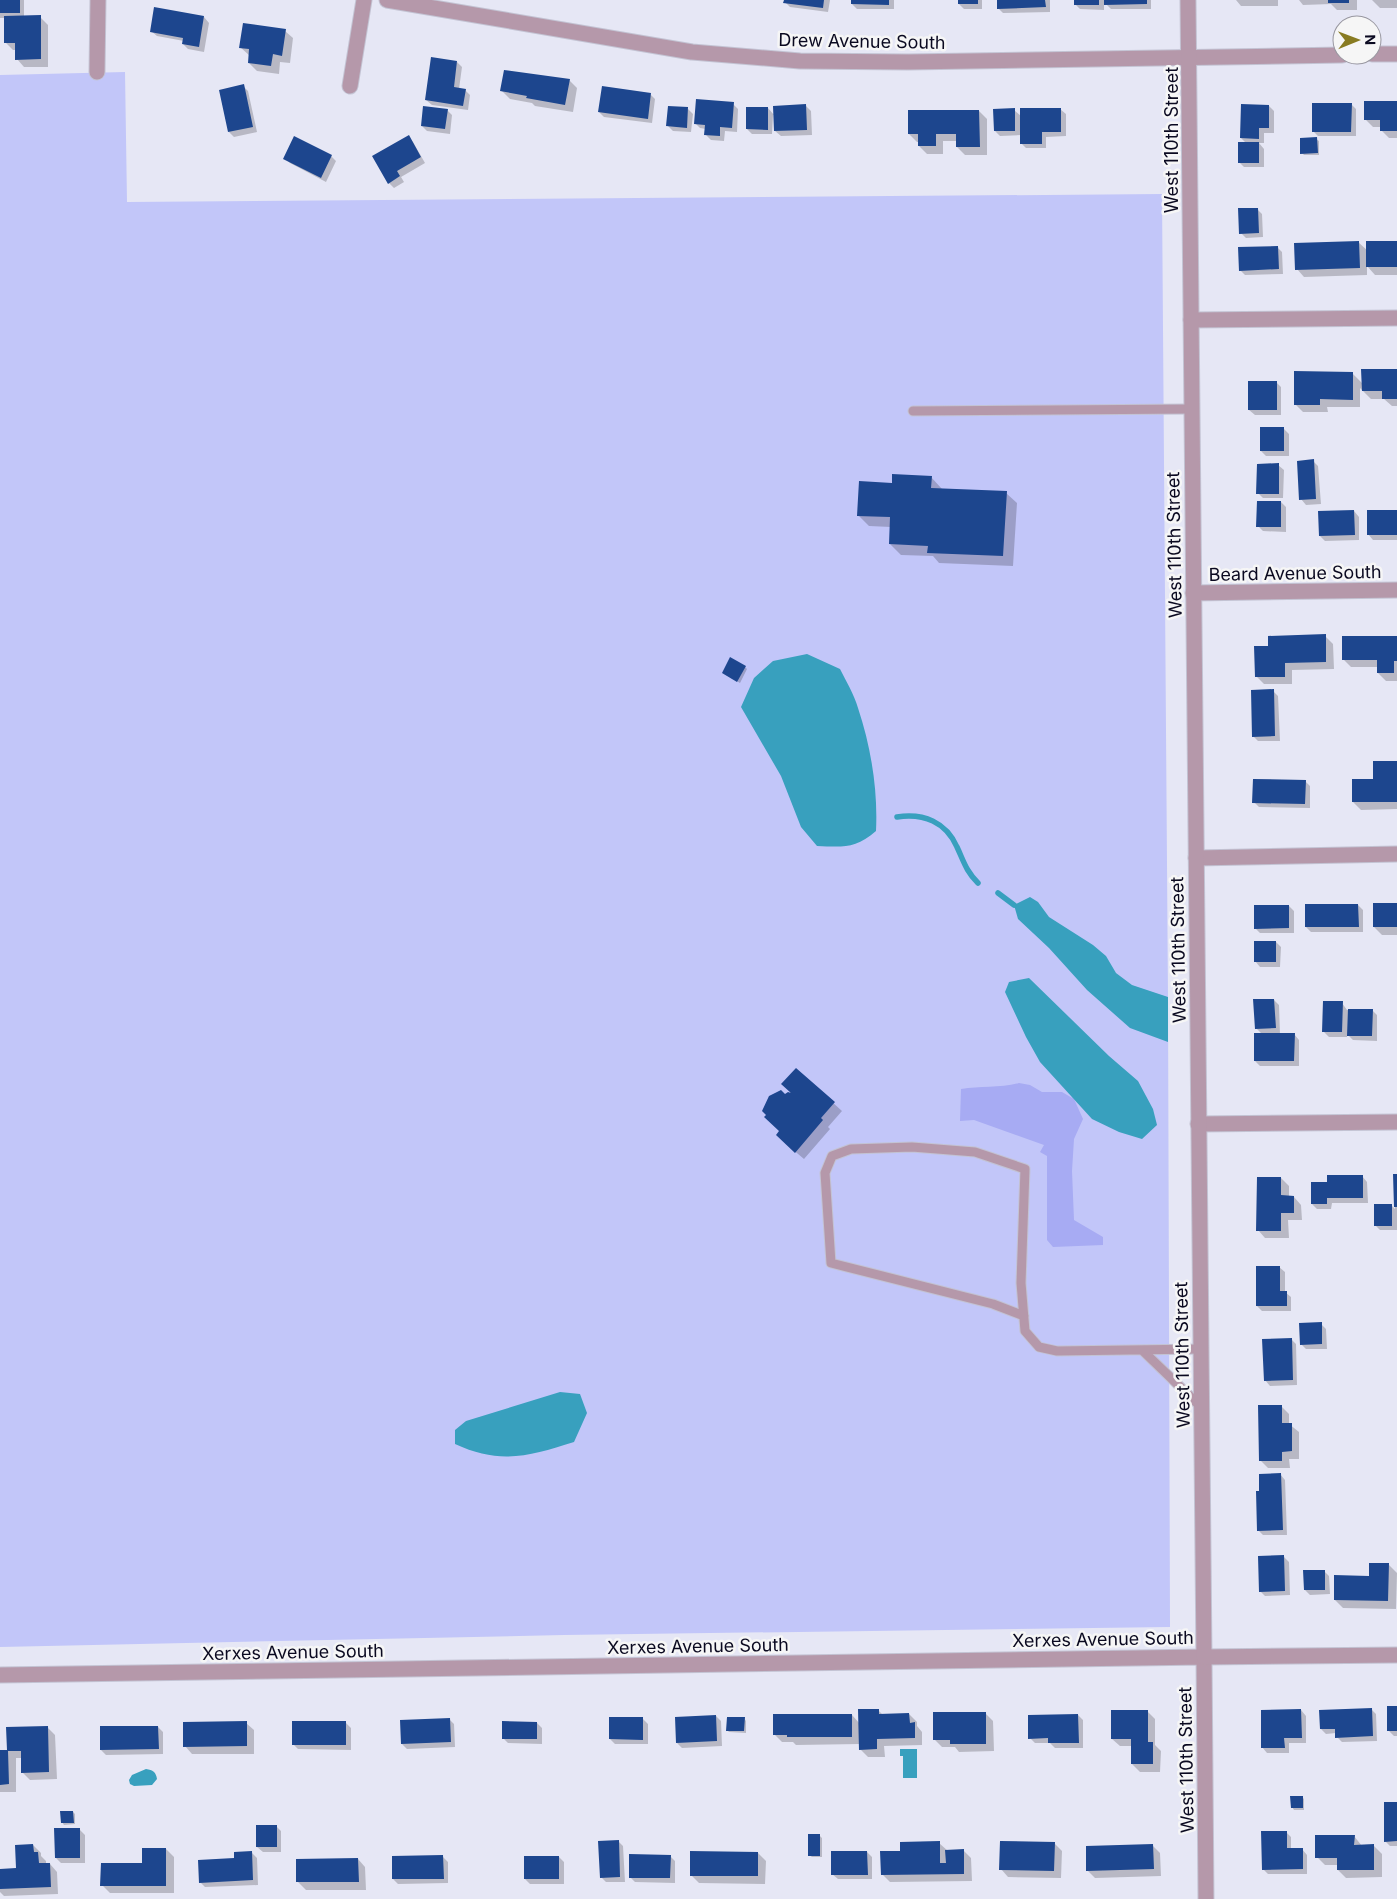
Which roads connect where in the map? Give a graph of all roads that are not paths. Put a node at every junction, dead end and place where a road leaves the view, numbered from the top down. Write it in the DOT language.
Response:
graph roads {
  1 [pos="98,0"];
  2 [pos="364,0"];
  3 [pos="386,0"];
  4 [pos="1188,0"];
  5 [pos="1382,54"];
  6 [pos="1397,54"];
  7 [pos="1332,55"];
  8 [pos="1189,57"];
  9 [pos="97,72"];
  10 [pos="350,86"];
  11 [pos="1397,318"];
  12 [pos="1191,320"];
  13 [pos="1192,408"];
  14 [pos="913,411"];
  15 [pos="1397,590"];
  16 [pos="1194,593"];
  17 [pos="1397,854"];
  18 [pos="1196,858"];
  19 [pos="1397,1122"];
  20 [pos="1198,1124"];
  21 [pos="1024,1316"];
  22 [pos="1201,1349"];
  23 [pos="1142,1350"];
  24 [pos="1202,1407"];
  25 [pos="1397,1655"];
  26 [pos="1204,1657"];
  27 [pos="0,1675"];
  28 [pos="1206,1899"];
  1 -- 9 [label="street"];
  2 -- 10 [label="street"];
  3 -- 8 [label="street, Drew Avenue South"];
  4 -- 8 [label="street, West 110th Street"];
  5 -- 6 [label="street"];
  7 -- 8 [label="street, Drew Avenue South"];
  8 -- 12 [label="street, West 110th Street"];
  11 -- 12 [label="street"];
  12 -- 13 [label="street, West 110th Street"];
  13 -- 14 [label="lane"];
  13 -- 16 [label="street, West 110th Street"];
  15 -- 16 [label="street, Beard Avenue South"];
  16 -- 18 [label="street, West 110th Street"];
  17 -- 18 [label="street"];
  18 -- 20 [label="street, West 110th Street"];
  19 -- 20 [label="street"];
  20 -- 22 [label="street, West 110th Street"];
  21 -- 21 [label="lane"];
  21 -- 23 [label="lane"];
  22 -- 23 [label="lane"];
  22 -- 24 [label="street, West 110th Street"];
  23 -- 24 [label="lane"];
  24 -- 26 [label="street, West 110th Street"];
  25 -- 26 [label="street, Xerxes Avenue South"];
  26 -- 27 [label="street, Xerxes Avenue South"];
  26 -- 28 [label="street, West 110th Street"];
}
